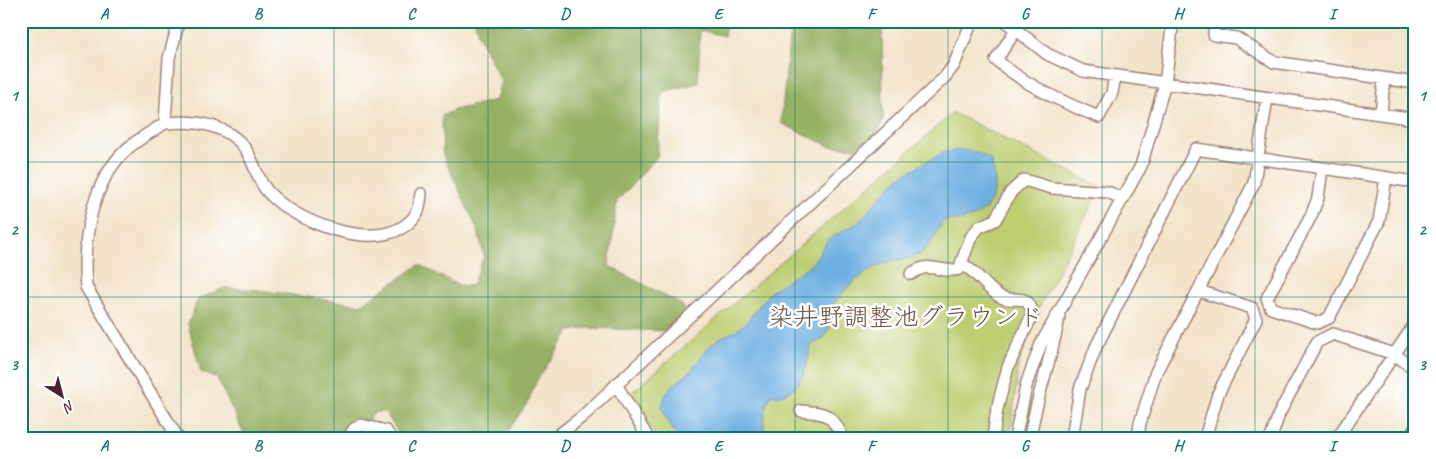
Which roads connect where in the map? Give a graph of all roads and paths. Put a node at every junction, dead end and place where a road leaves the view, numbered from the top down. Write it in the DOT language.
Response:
graph roads {
  1 [pos="179,21"];
  2 [pos="972,21"];
  3 [pos="1005,21"];
  4 [pos="1173,21"];
  5 [pos="1214,21"];
  6 [pos="1016,30"];
  7 [pos="1115,76"];
  8 [pos="1384,79"];
  9 [pos="1165,83"];
  10 [pos="1415,83"];
  11 [pos="1267,98"];
  12 [pos="1382,114"];
  13 [pos="1415,119"];
  14 [pos="165,123"];
  15 [pos="1258,159"];
  16 [pos="1322,168"];
  17 [pos="1386,178"];
  18 [pos="1415,182"];
  19 [pos="421,194"];
  20 [pos="1123,199"];
  21 [pos="962,264"];
  22 [pos="911,274"];
  23 [pos="1199,291"];
  24 [pos="1060,310"];
  25 [pos="1415,324"];
  26 [pos="1394,354"];
  27 [pos="1415,369"];
  28 [pos="616,384"];
  29 [pos="801,412"];
  30 [pos="1415,429"];
  31 [pos="178,438"];
  32 [pos="348,438"];
  33 [pos="391,438"];
  34 [pos="555,438"];
  35 [pos="648,438"];
  36 [pos="843,438"];
  37 [pos="993,438"];
  38 [pos="1015,438"];
  39 [pos="1030,438"];
  40 [pos="1072,438"];
  41 [pos="1138,438"];
  42 [pos="1205,438"];
  43 [pos="1271,438"];
  44 [pos="1337,438"];
  45 [pos="1409,438"];
  1 -- 14 [label="street"];
  2 -- 28 [label="street"];
  3 -- 6 [label="street"];
  4 -- 9 [label="street"];
  5 -- 8 [label="street"];
  6 -- 7 [label="street"];
  6 -- 7 [label="street"];
  7 -- 9 [label="street"];
  8 -- 10 [label="street"];
  8 -- 12 [label="street"];
  9 -- 11 [label="street"];
  9 -- 20 [label="street"];
  11 -- 12 [label="street"];
  11 -- 15 [label="street"];
  12 -- 13 [label="street"];
  14 -- 19 [label="street"];
  14 -- 31 [label="street"];
  15 -- 16 [label="street"];
  15 -- 23 [label="street"];
  15 -- 40 [label="street"];
  16 -- 17 [label="street"];
  16 -- 17 [label="street"];
  17 -- 18 [label="street"];
  20 -- 21 [label="street"];
  20 -- 24 [label="street"];
  21 -- 22 [label="street"];
  21 -- 37 [label="street"];
  23 -- 41 [label="street"];
  23 -- 42 [label="street"];
  24 -- 38 [label="street"];
  24 -- 39 [label="street"];
  25 -- 26 [label="street"];
  26 -- 27 [label="street"];
  26 -- 43 [label="street"];
  26 -- 44 [label="street"];
  28 -- 34 [label="street"];
  28 -- 35 [label="street"];
  29 -- 36 [label="street"];
  30 -- 45 [label="street"];
  32 -- 33 [label="street"];
}
